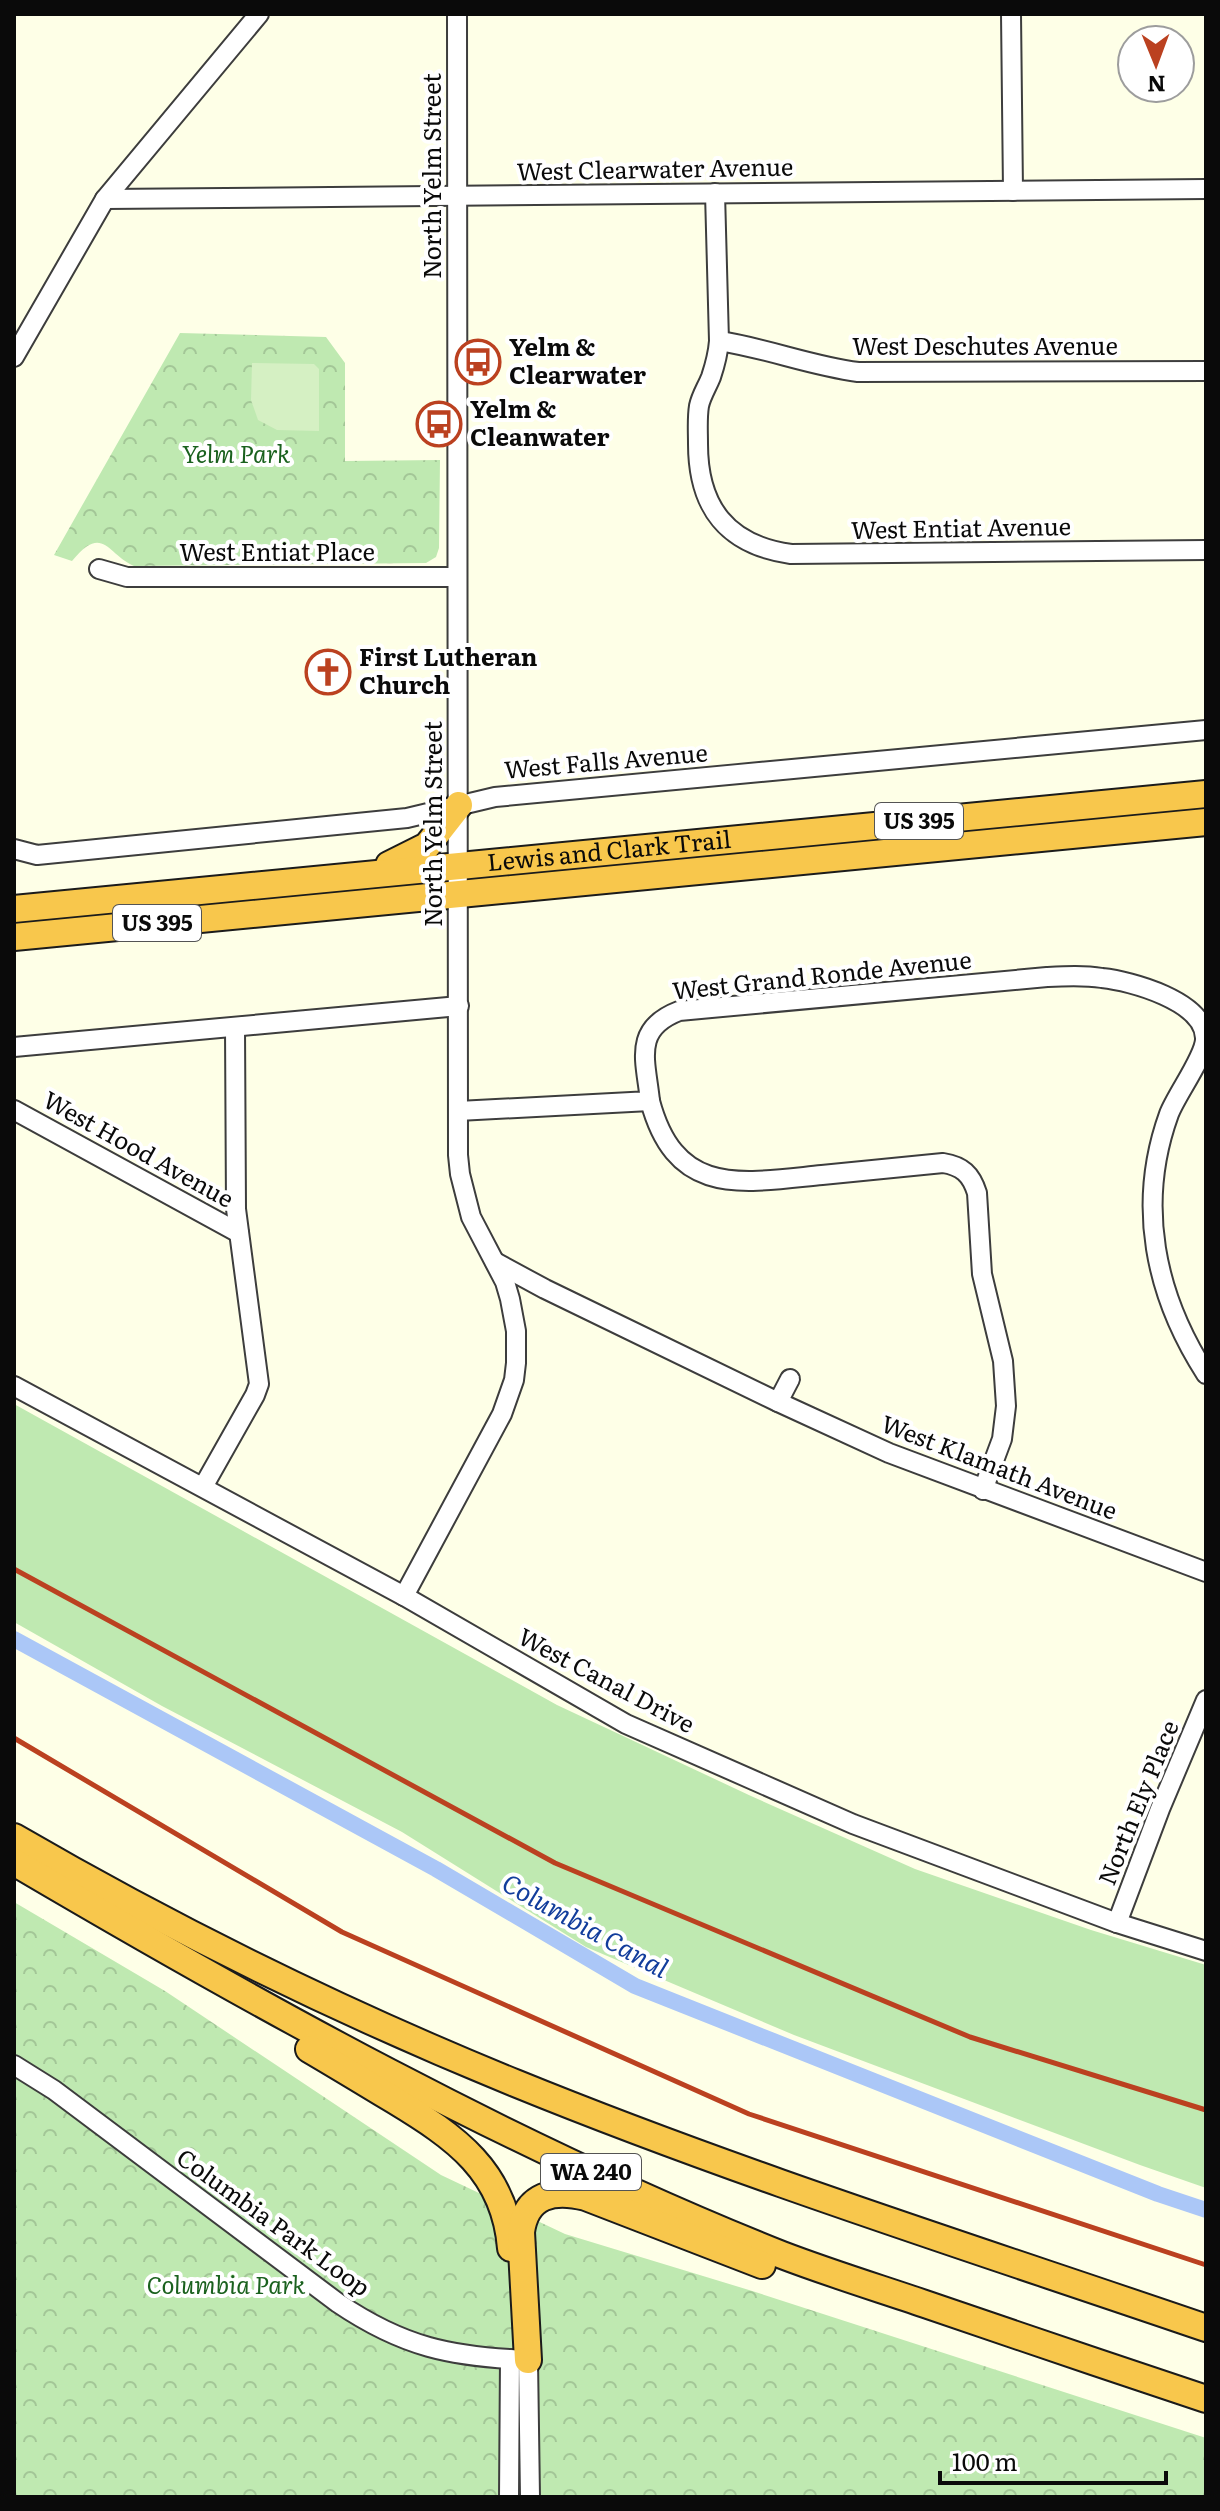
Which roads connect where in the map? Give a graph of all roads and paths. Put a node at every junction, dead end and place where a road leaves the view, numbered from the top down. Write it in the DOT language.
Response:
graph roads {
  1 [pos="259,14"];
  2 [pos="457,14"];
  3 [pos="1011,14"];
  4 [pos="1206,189"];
  5 [pos="1013,191"];
  6 [pos="715,193"];
  7 [pos="457,197"];
  8 [pos="105,199"];
  9 [pos="719,341"];
  10 [pos="14,357"];
  11 [pos="1206,371"];
  12 [pos="1206,550"];
  13 [pos="99,569"];
  14 [pos="457,577"];
  15 [pos="1206,730"];
  16 [pos="1206,794"];
  17 [pos="459,805"];
  18 [pos="1206,822"];
  19 [pos="14,849"];
  20 [pos="458,865"];
  21 [pos="367,874"];
  22 [pos="458,894"];
  23 [pos="14,909"];
  24 [pos="14,937"];
  25 [pos="459,1006"];
  26 [pos="235,1028"];
  27 [pos="14,1047"];
  28 [pos="650,1101"];
  29 [pos="14,1110"];
  30 [pos="458,1111"];
  31 [pos="239,1233"];
  32 [pos="495,1262"];
  33 [pos="1206,1374"];
  34 [pos="790,1379"];
  35 [pos="14,1386"];
  36 [pos="778,1402"];
  37 [pos="203,1487"];
  38 [pos="983,1490"];
  39 [pos="1206,1572"];
  40 [pos="404,1596"];
  41 [pos="1206,1700"];
  42 [pos="14,1837"];
  43 [pos="14,1862"];
  44 [pos="1117,1923"];
  45 [pos="150,1942"];
  46 [pos="1206,1951"];
  47 [pos="14,2065"];
  48 [pos="1206,2328"];
  49 [pos="519,2360"];
  50 [pos="1201,2398"];
  51 [pos="509,2497"];
  52 [pos="530,2497"];
  1 -- 8 [label="street"];
  2 -- 7 [label="street, North Yelm Street"];
  3 -- 5 [label="street"];
  4 -- 5 [label="street, West Clearwater Avenue"];
  5 -- 6 [label="street, West Clearwater Avenue"];
  6 -- 7 [label="street, West Clearwater Avenue"];
  6 -- 9 [label="street"];
  7 -- 8 [label="street, West Clearwater Avenue"];
  7 -- 14 [label="street, North Yelm Street"];
  8 -- 10 [label="street"];
  9 -- 11 [label="street, West Deschutes Avenue"];
  9 -- 12 [label="street, West Entiat Avenue"];
  13 -- 14 [label="street, West Entiat Place"];
  14 -- 17 [label="street, North Yelm Street"];
  15 -- 17 [label="street, West Falls Avenue"];
  16 -- 20 [label="highway, Lewis and Clark Trail / US 395"];
  17 -- 19 [label="street, West Falls Avenue"];
  17 -- 20 [label="street, North Yelm Street"];
  17 -- 21 [label="highway"];
  18 -- 22 [label="highway, Lewis and Clark Trail / US 395"];
  20 -- 21 [label="highway, Lewis and Clark Trail / US 395"];
  20 -- 22 [label="street, North Yelm Street"];
  21 -- 23 [label="highway, Lewis and Clark Trail / US 395"];
  22 -- 24 [label="highway, Lewis and Clark Trail / US 395"];
  22 -- 25 [label="street, North Yelm Street"];
  25 -- 26 [label="street"];
  25 -- 30 [label="street, North Yelm Street"];
  26 -- 27 [label="street"];
  26 -- 31 [label="street"];
  28 -- 30 [label="street"];
  28 -- 33 [label="street, West Grand Ronde Avenue"];
  28 -- 38 [label="street"];
  29 -- 31 [label="street, West Hood Avenue"];
  30 -- 32 [label="street, North Yelm Street"];
  31 -- 37 [label="street"];
  32 -- 36 [label="street, West Klamath Avenue"];
  32 -- 40 [label="street, North Yelm Street"];
  34 -- 36 [label="street"];
  35 -- 37 [label="street, West Canal Drive"];
  36 -- 38 [label="street, West Klamath Avenue"];
  37 -- 40 [label="street, West Canal Drive"];
  38 -- 39 [label="street, West Klamath Avenue"];
  40 -- 44 [label="street, West Canal Drive"];
  41 -- 44 [label="street, North Ely Place"];
  42 -- 48 [label="highway, WA 240"];
  43 -- 45 [label="highway, WA 240"];
  44 -- 46 [label="street, West Canal Drive"];
  45 -- 49 [label="highway"];
  45 -- 50 [label="highway, WA 240"];
  47 -- 49 [label="street, Columbia Park Loop"];
  49 -- 50 [label="highway"];
  49 -- 51 [label="street"];
  49 -- 52 [label="street"];
}
